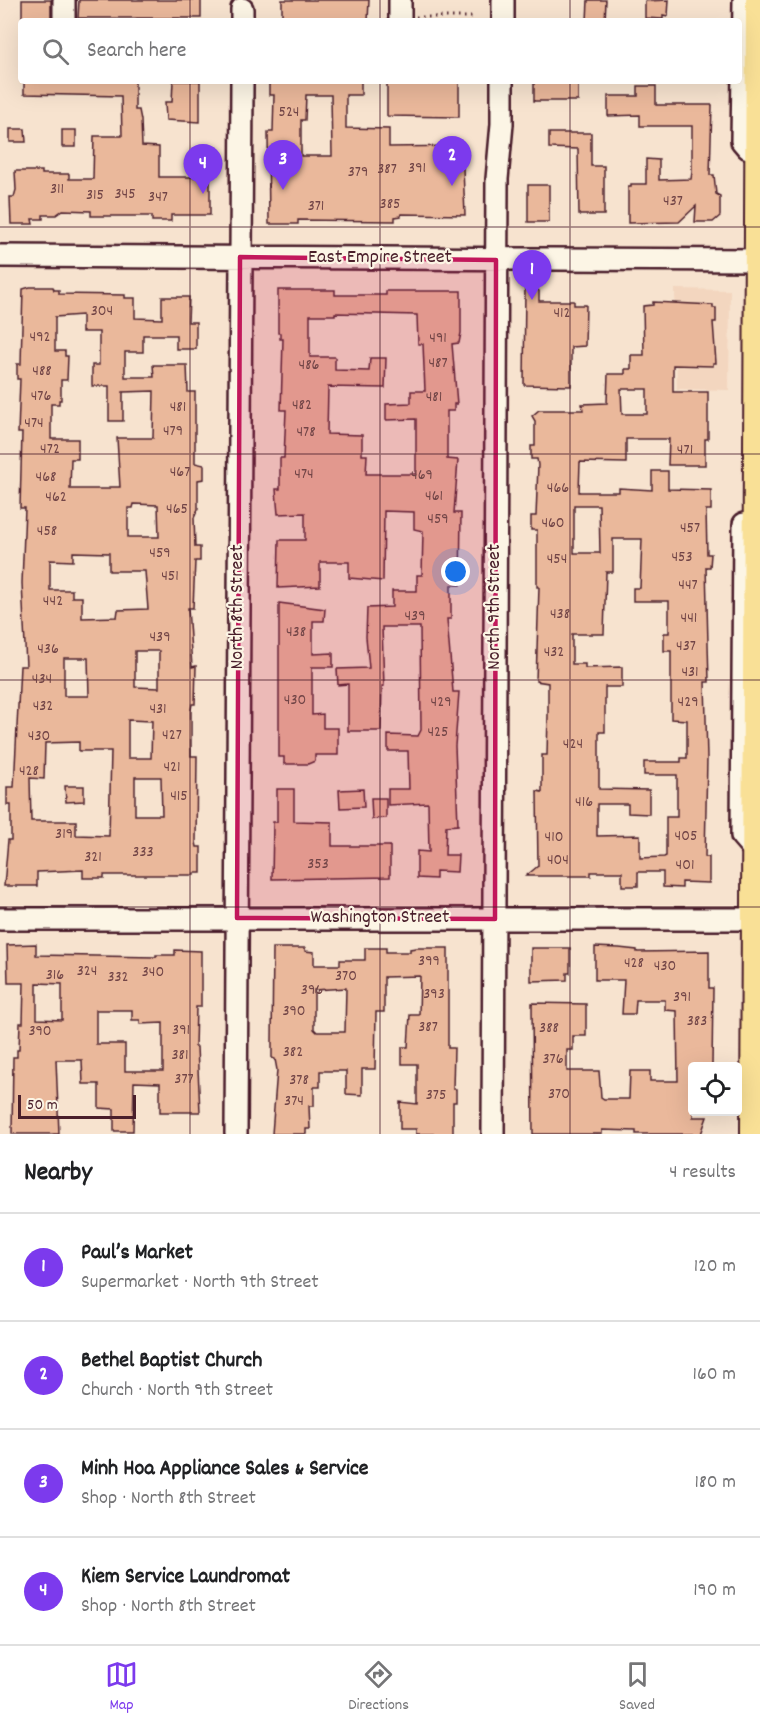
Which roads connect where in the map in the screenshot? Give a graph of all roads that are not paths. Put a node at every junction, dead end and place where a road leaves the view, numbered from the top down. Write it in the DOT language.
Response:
graph roads {
  1 [pos="64,0"];
  2 [pos="503,0"];
  3 [pos="744,0"];
  4 [pos="759,0"];
  5 [pos="64,18"];
  6 [pos="503,18"];
  7 [pos="242,84"];
  8 [pos="502,84"];
  9 [pos="758,150"];
  10 [pos="0,256"];
  11 [pos="240,257"];
  12 [pos="496,260"];
  13 [pos="758,260"];
  14 [pos="237,918"];
  15 [pos="0,919"];
  16 [pos="495,919"];
  17 [pos="757,920"];
  18 [pos="755,982"];
  19 [pos="236,1134"];
  20 [pos="493,1134"];
  21 [pos="742,1134"];
  22 [pos="754,1134"];
  1 -- 5 [label="street"];
  2 -- 6 [label="street"];
  3 -- 9 [label="street"];
  4 -- 9 [label="main road"];
  7 -- 11 [label="street, North 8th Street"];
  8 -- 12 [label="street, North 9th Street"];
  9 -- 13 [label="main road"];
  10 -- 11 [label="street, East Empire Street"];
  11 -- 12 [label="street, East Empire Street"];
  11 -- 14 [label="street, North 8th Street"];
  12 -- 13 [label="street, East Empire Street"];
  12 -- 16 [label="street, North 9th Street"];
  13 -- 17 [label="main road"];
  14 -- 15 [label="street, Washington Street"];
  14 -- 16 [label="street, Washington Street"];
  14 -- 19 [label="street, North 8th Street"];
  16 -- 17 [label="street, Washington Street"];
  16 -- 20 [label="street, North 9th Street"];
  17 -- 18 [label="main road"];
  18 -- 21 [label="street"];
  18 -- 22 [label="main road"];
}
